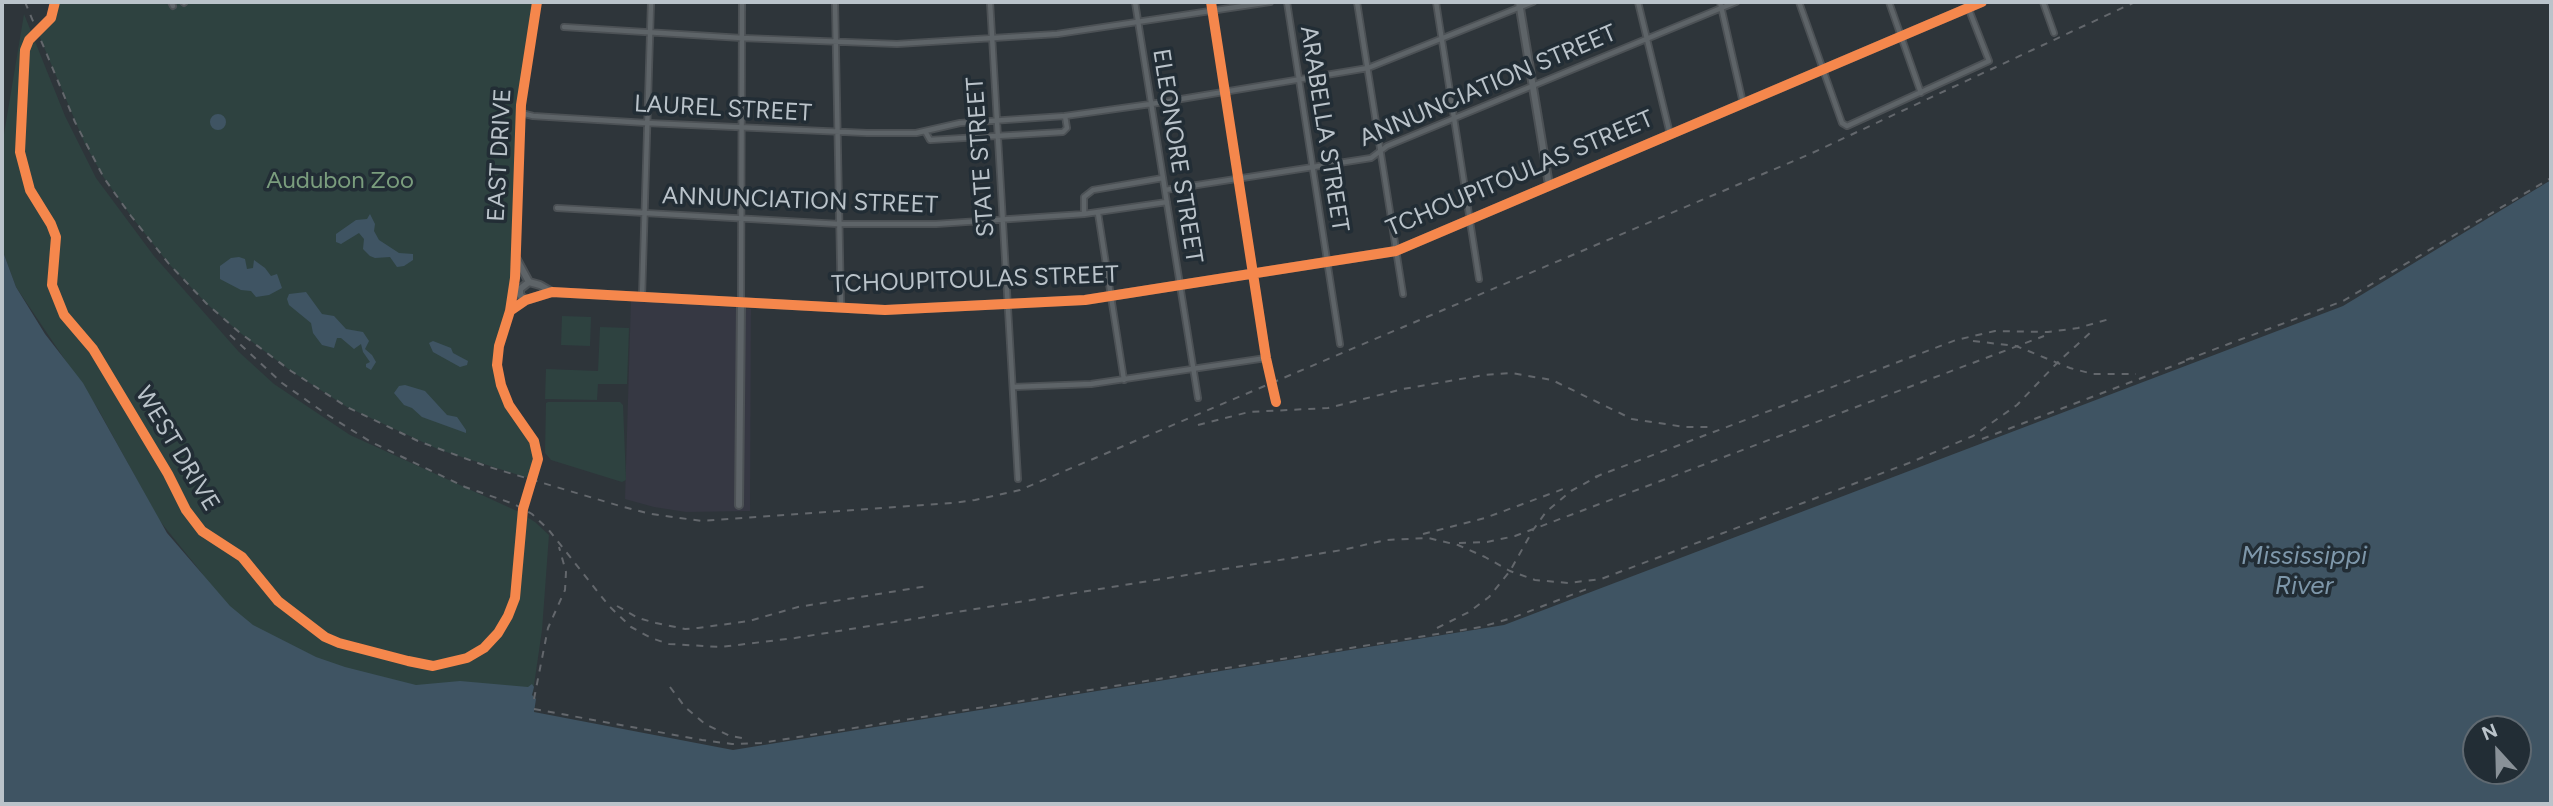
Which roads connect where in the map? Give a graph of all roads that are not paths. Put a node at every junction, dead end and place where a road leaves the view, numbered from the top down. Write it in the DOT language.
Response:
graph roads {
  1 [pos="55,2"];
  2 [pos="537,2"];
  3 [pos="651,2"];
  4 [pos="742,2"];
  5 [pos="835,2"];
  6 [pos="990,2"];
  7 [pos="1135,2"];
  8 [pos="1210,2"];
  9 [pos="1270,2"];
  10 [pos="1287,2"];
  11 [pos="1357,2"];
  12 [pos="1436,2"];
  13 [pos="1533,2"];
  14 [pos="1638,2"];
  15 [pos="1736,2"];
  16 [pos="1799,2"];
  17 [pos="1889,2"];
  18 [pos="1982,2"];
  19 [pos="2043,2"];
  20 [pos="1519,4"];
  21 [pos="1721,4"];
  22 [pos="1967,5"];
  23 [pos="1212,12"];
  24 [pos="1139,23"];
  25 [pos="564,27"];
  26 [pos="650,32"];
  27 [pos="2054,33"];
  28 [pos="1901,36"];
  29 [pos="1647,37"];
  30 [pos="742,38"];
  31 [pos="992,38"];
  32 [pos="1441,39"];
  33 [pos="835,42"];
  34 [pos="1368,68"];
  35 [pos="1823,69"];
  36 [pos="1298,80"];
  37 [pos="1532,85"];
  38 [pos="1225,92"];
  39 [pos="1921,93"];
  40 [pos="1743,103"];
  41 [pos="1151,104"];
  42 [pos="521,113"];
  43 [pos="1065,116"];
  44 [pos="1454,119"];
  45 [pos="997,121"];
  46 [pos="647,123"];
  47 [pos="742,128"];
  48 [pos="837,131"];
  49 [pos="925,131"];
  50 [pos="1670,134"];
  51 [pos="998,137"];
  52 [pos="1381,150"];
  53 [pos="1312,169"];
  54 [pos="1163,178"];
  55 [pos="1238,179"];
  56 [pos="1549,185"];
  57 [pos="1165,190"];
  58 [pos="1167,202"];
  59 [pos="557,208"];
  60 [pos="645,213"];
  61 [pos="1098,213"];
  62 [pos="1084,214"];
  63 [pos="742,218"];
  64 [pos="1003,219"];
  65 [pos="1470,219"];
  66 [pos="839,224"];
  67 [pos="1396,251"];
  68 [pos="516,258"];
  69 [pos="1327,263"];
  70 [pos="1253,275"];
  71 [pos="1479,279"];
  72 [pos="529,282"];
  73 [pos="1181,286"];
  74 [pos="552,292"];
  75 [pos="1403,295"];
  76 [pos="642,297"];
  77 [pos="1111,298"];
  78 [pos="526,300"];
  79 [pos="741,304"];
  80 [pos="1008,304"];
  81 [pos="841,308"];
  82 [pos="510,311"];
  83 [pos="1340,344"];
  84 [pos="1266,358"];
  85 [pos="1193,369"];
  86 [pos="1269,372"];
  87 [pos="1124,380"];
  88 [pos="1013,387"];
  89 [pos="1198,398"];
  90 [pos="1018,479"];
  91 [pos="739,505"];
  1 -- 82 [label="street, WEST DRIVE"];
  2 -- 42 [label="street, EAST DRIVE"];
  3 -- 26 [label="street"];
  4 -- 30 [label="street"];
  5 -- 33 [label="street"];
  6 -- 31 [label="street, STATE STREET"];
  7 -- 24 [label="street, ELEONORE STREET"];
  8 -- 23 [label="street"];
  9 -- 23 [label="street"];
  10 -- 36 [label="street, ARABELLA STREET"];
  11 -- 34 [label="street"];
  12 -- 32 [label="street"];
  13 -- 20 [label="street, LAUREL STREET"];
  14 -- 29 [label="street"];
  15 -- 21 [label="street, ANNUNCIATION STREET"];
  16 -- 35 [label="street"];
  17 -- 28 [label="street"];
  18 -- 22 [label="street, TCHOUPITOULAS STREET"];
  19 -- 27 [label="street"];
  20 -- 32 [label="street, LAUREL STREET"];
  20 -- 37 [label="street"];
  21 -- 29 [label="street, ANNUNCIATION STREET"];
  21 -- 40 [label="street"];
  22 -- 28 [label="street, TCHOUPITOULAS STREET"];
  22 -- 39 [label="street"];
  23 -- 24 [label="street"];
  23 -- 38 [label="street"];
  24 -- 31 [label="street"];
  24 -- 41 [label="street, ELEONORE STREET"];
  25 -- 26 [label="street"];
  26 -- 30 [label="street"];
  26 -- 46 [label="street"];
  28 -- 35 [label="street, TCHOUPITOULAS STREET"];
  28 -- 39 [label="street"];
  29 -- 37 [label="street, ANNUNCIATION STREET"];
  29 -- 50 [label="street"];
  30 -- 33 [label="street"];
  30 -- 47 [label="street"];
  31 -- 33 [label="street"];
  31 -- 45 [label="street, STATE STREET"];
  32 -- 34 [label="street, LAUREL STREET"];
  32 -- 44 [label="street"];
  33 -- 48 [label="street"];
  34 -- 36 [label="street, LAUREL STREET"];
  34 -- 52 [label="street"];
  35 -- 39 [label="street"];
  35 -- 40 [label="street, TCHOUPITOULAS STREET"];
  36 -- 38 [label="street, LAUREL STREET"];
  36 -- 53 [label="street, ARABELLA STREET"];
  37 -- 44 [label="street, ANNUNCIATION STREET"];
  37 -- 56 [label="street"];
  38 -- 41 [label="street, LAUREL STREET"];
  38 -- 55 [label="street"];
  40 -- 50 [label="street, TCHOUPITOULAS STREET"];
  41 -- 43 [label="street, LAUREL STREET"];
  41 -- 54 [label="street, ELEONORE STREET"];
  42 -- 46 [label="street, LAUREL STREET"];
  42 -- 68 [label="street, EAST DRIVE"];
  43 -- 45 [label="street, LAUREL STREET"];
  43 -- 51 [label="street, LAUREL STREET"];
  44 -- 52 [label="street, ANNUNCIATION STREET"];
  44 -- 65 [label="street"];
  45 -- 49 [label="street, LAUREL STREET"];
  45 -- 51 [label="street, STATE STREET"];
  46 -- 47 [label="street, LAUREL STREET"];
  46 -- 60 [label="street"];
  47 -- 48 [label="street, LAUREL STREET"];
  47 -- 63 [label="street"];
  48 -- 49 [label="street, LAUREL STREET"];
  48 -- 66 [label="street"];
  49 -- 51 [label="street, LAUREL STREET"];
  50 -- 56 [label="street, TCHOUPITOULAS STREET"];
  51 -- 64 [label="street, STATE STREET"];
  52 -- 53 [label="street, ANNUNCIATION STREET"];
  52 -- 67 [label="street"];
  53 -- 55 [label="street, ANNUNCIATION STREET"];
  53 -- 69 [label="street, ARABELLA STREET"];
  54 -- 57 [label="street, ELEONORE STREET"];
  54 -- 62 [label="street"];
  55 -- 57 [label="street, ANNUNCIATION STREET"];
  55 -- 70 [label="street"];
  56 -- 65 [label="street, TCHOUPITOULAS STREET"];
  57 -- 58 [label="street, ELEONORE STREET"];
  58 -- 61 [label="street, ANNUNCIATION STREET"];
  58 -- 73 [label="street, ELEONORE STREET"];
  59 -- 60 [label="street, ANNUNCIATION STREET"];
  60 -- 63 [label="street, ANNUNCIATION STREET"];
  60 -- 76 [label="street"];
  61 -- 62 [label="street, ANNUNCIATION STREET"];
  61 -- 77 [label="street"];
  62 -- 64 [label="street, ANNUNCIATION STREET"];
  63 -- 66 [label="street, ANNUNCIATION STREET"];
  63 -- 79 [label="street"];
  64 -- 66 [label="street, ANNUNCIATION STREET"];
  64 -- 80 [label="street, STATE STREET"];
  65 -- 67 [label="street, TCHOUPITOULAS STREET"];
  65 -- 71 [label="street"];
  66 -- 81 [label="street"];
  67 -- 69 [label="street, TCHOUPITOULAS STREET"];
  67 -- 75 [label="street"];
  68 -- 72 [label="street"];
  68 -- 82 [label="street, EAST DRIVE"];
  69 -- 70 [label="street, TCHOUPITOULAS STREET"];
  69 -- 83 [label="street, ARABELLA STREET"];
  70 -- 73 [label="street, TCHOUPITOULAS STREET"];
  70 -- 84 [label="street"];
  72 -- 74 [label="street, TCHOUPITOULAS STREET"];
  72 -- 78 [label="street"];
  73 -- 77 [label="street, TCHOUPITOULAS STREET"];
  73 -- 85 [label="street, ELEONORE STREET"];
  74 -- 76 [label="street, TCHOUPITOULAS STREET"];
  74 -- 78 [label="street, TCHOUPITOULAS STREET"];
  76 -- 79 [label="street, TCHOUPITOULAS STREET"];
  77 -- 80 [label="street, TCHOUPITOULAS STREET"];
  77 -- 87 [label="street"];
  78 -- 82 [label="street, TCHOUPITOULAS STREET"];
  79 -- 81 [label="street, TCHOUPITOULAS STREET"];
  79 -- 91 [label="street"];
  80 -- 81 [label="street, TCHOUPITOULAS STREET"];
  80 -- 88 [label="street, STATE STREET"];
  84 -- 85 [label="street"];
  84 -- 86 [label="street"];
  85 -- 87 [label="street"];
  85 -- 89 [label="street, ELEONORE STREET"];
  87 -- 88 [label="street"];
  88 -- 90 [label="street, STATE STREET"];
}
